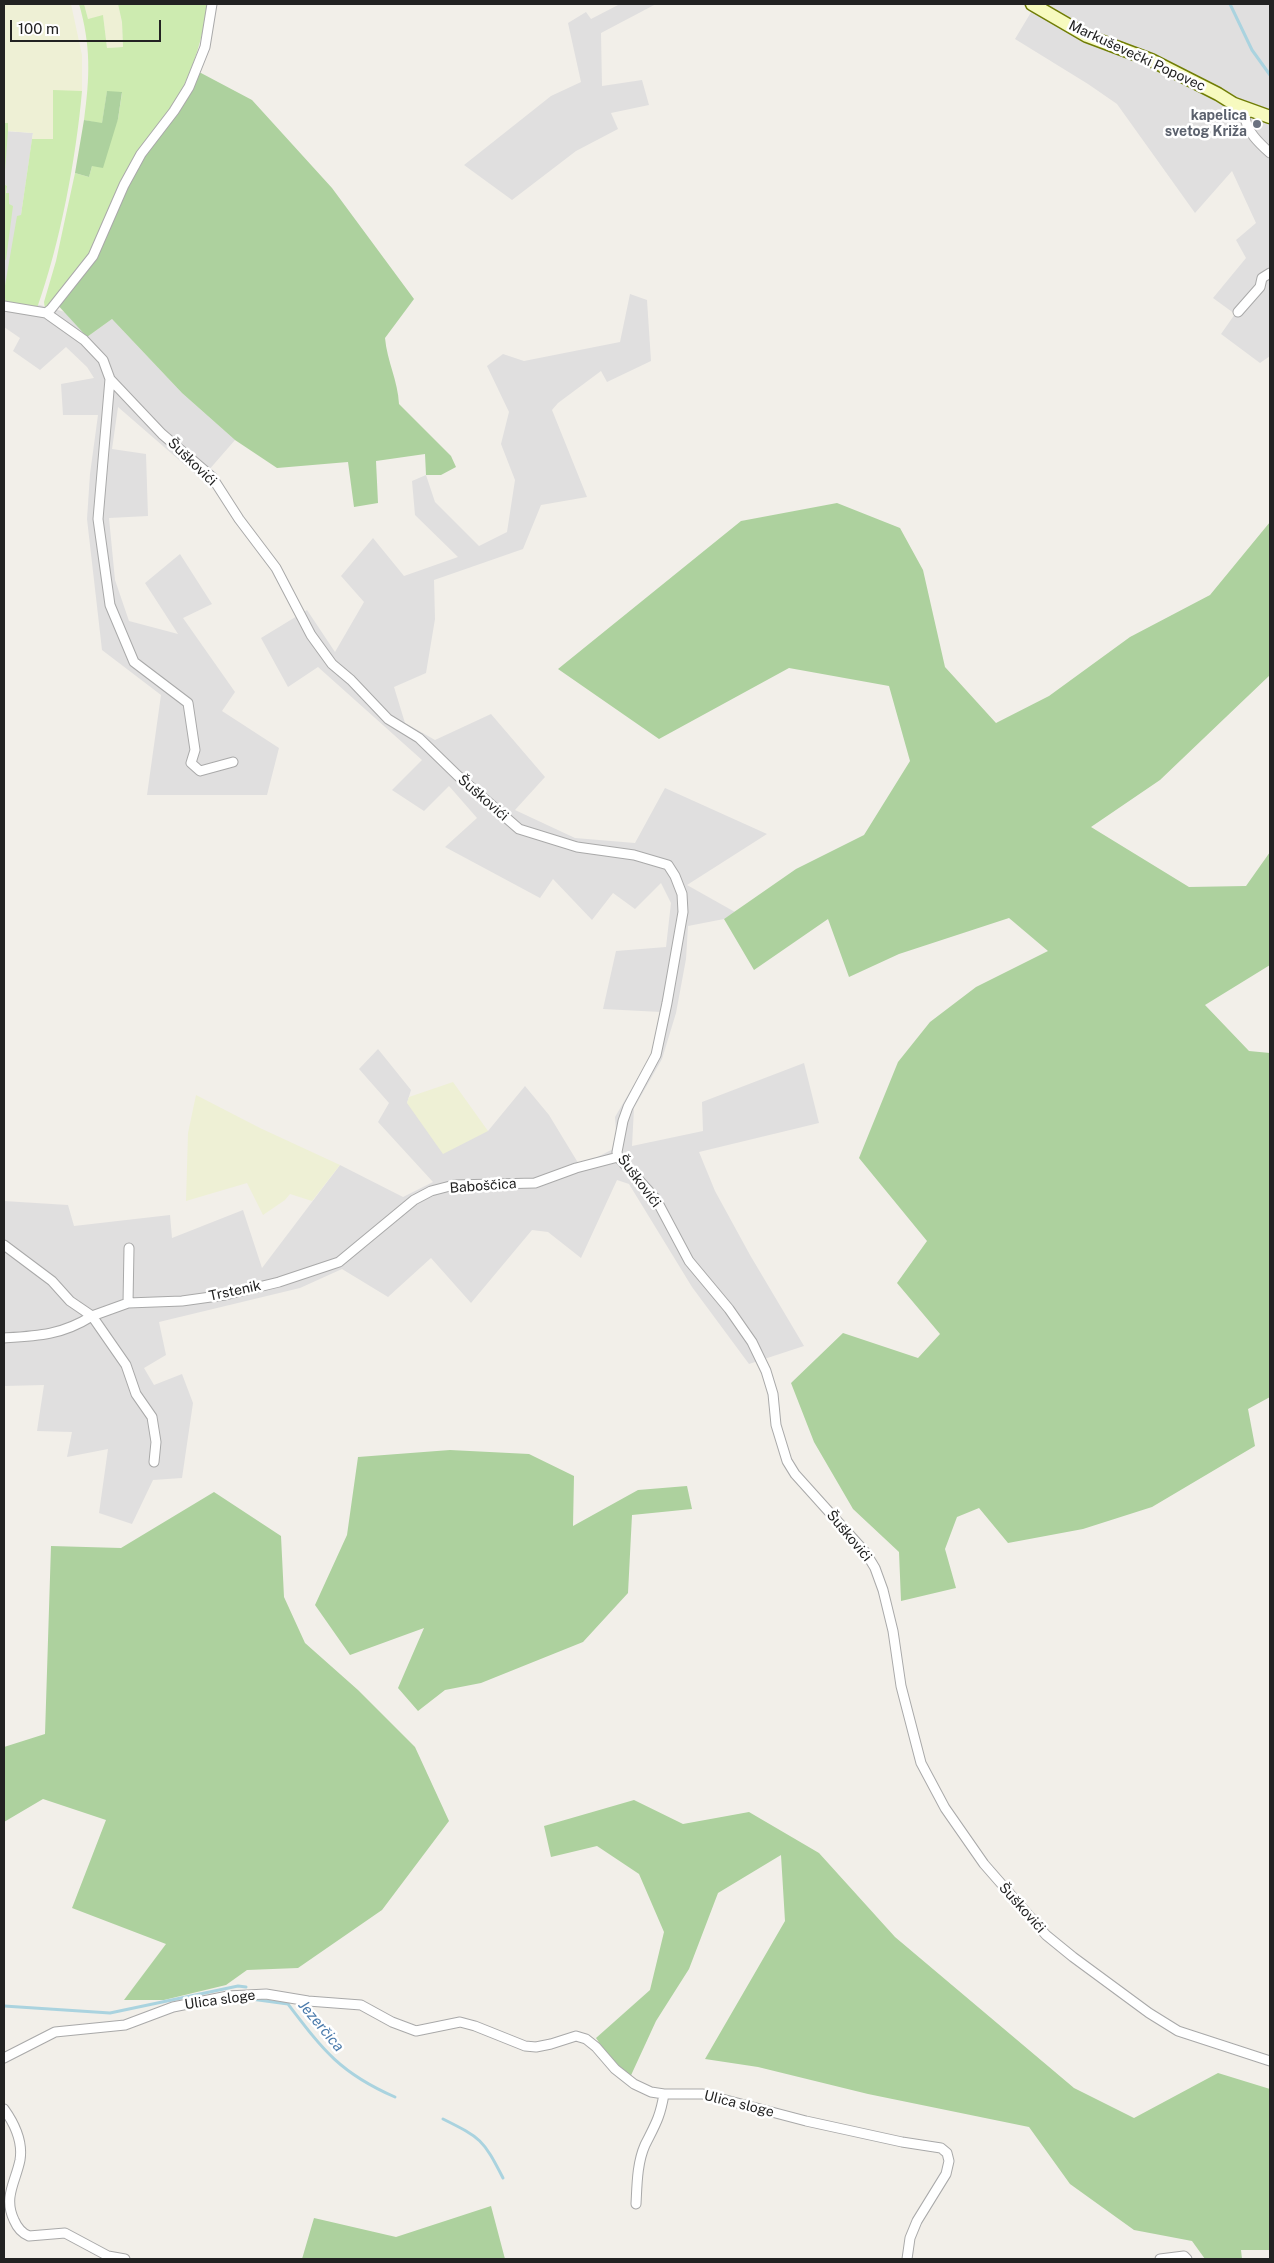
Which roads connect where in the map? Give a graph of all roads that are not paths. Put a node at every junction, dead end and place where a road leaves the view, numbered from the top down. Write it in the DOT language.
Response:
graph roads {
  1 [pos="212,4"];
  2 [pos="1032,4"];
  3 [pos="1250,110"];
  4 [pos="1270,118"];
  5 [pos="1270,153"];
  6 [pos="1270,273"];
  7 [pos="4,306"];
  8 [pos="1238,312"];
  9 [pos="46,313"];
  10 [pos="110,379"];
  11 [pos="233,762"];
  12 [pos="618,1157"];
  13 [pos="4,1245"];
  14 [pos="128,1248"];
  15 [pos="339,1262"];
  16 [pos="128,1303"];
  17 [pos="92,1316"];
  18 [pos="4,1338"];
  19 [pos="154,1462"];
  20 [pos="4,2058"];
  21 [pos="1270,2061"];
  22 [pos="664,2094"];
  23 [pos="4,2109"];
  24 [pos="636,2204"];
  25 [pos="125,2259"];
  26 [pos="907,2259"];
  27 [pos="1160,2259"];
  28 [pos="1187,2259"];
  1 -- 9 [label="street"];
  2 -- 3 [label="street, Markuševečki Popovec"];
  3 -- 4 [label="street, Markuševečki Popovec"];
  3 -- 5 [label="street"];
  6 -- 8 [label="street"];
  7 -- 9 [label="street"];
  9 -- 10 [label="street, Šuškovići"];
  10 -- 11 [label="street, Šuškovići"];
  10 -- 12 [label="street, Šuškovići"];
  12 -- 15 [label="street, Baboščica"];
  12 -- 21 [label="street, Šuškovići"];
  13 -- 17 [label="street"];
  14 -- 16 [label="street"];
  15 -- 16 [label="street, Trstenik"];
  16 -- 17 [label="street, Trstenik"];
  17 -- 18 [label="street, Trstenik"];
  17 -- 19 [label="street"];
  20 -- 22 [label="street, Ulica sloge"];
  22 -- 24 [label="street"];
  22 -- 26 [label="street, Ulica sloge"];
  23 -- 25 [label="street"];
  27 -- 28 [label="street"];
}
